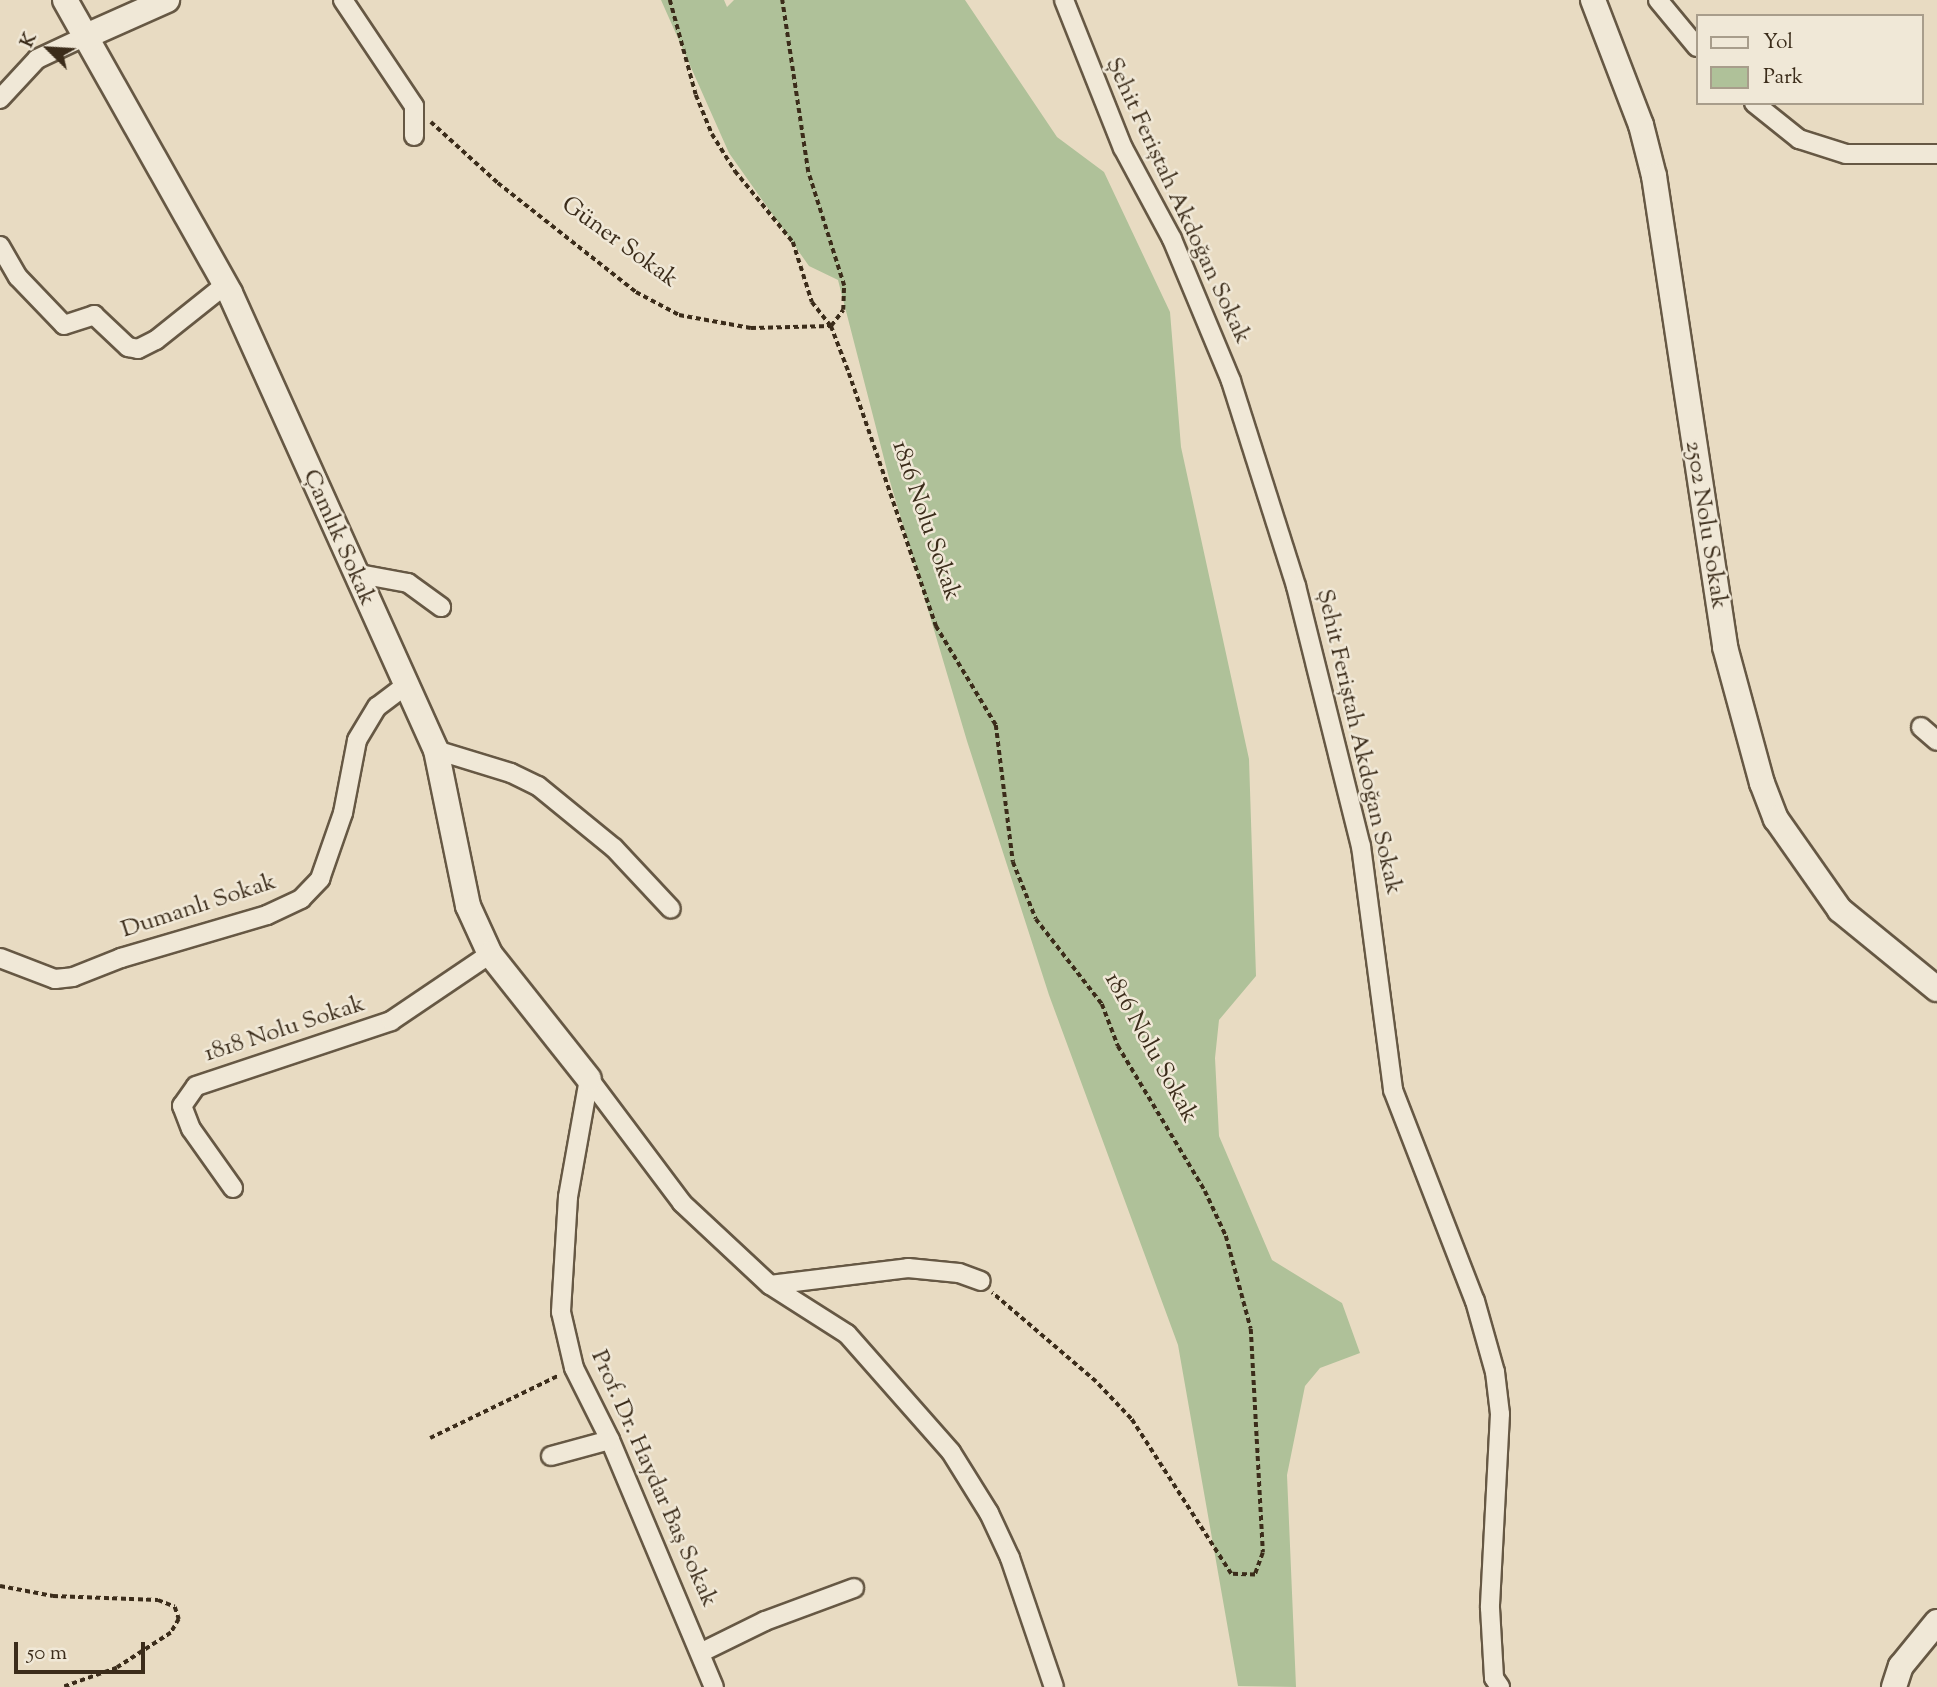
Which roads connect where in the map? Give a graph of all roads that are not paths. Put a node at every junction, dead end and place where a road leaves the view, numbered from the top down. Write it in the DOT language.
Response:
graph roads {
  1 [pos="65,0"];
  2 [pos="167,0"];
  3 [pos="343,0"];
  4 [pos="1064,0"];
  5 [pos="1593,0"];
  6 [pos="1658,0"];
  7 [pos="84,37"];
  8 [pos="1696,46"];
  9 [pos="0,99"];
  10 [pos="1756,105"];
  11 [pos="414,136"];
  12 [pos="1937,154"];
  13 [pos="0,246"];
  14 [pos="225,285"];
  15 [pos="354,573"];
  16 [pos="441,607"];
  17 [pos="404,687"];
  18 [pos="1922,727"];
  19 [pos="1937,741"];
  20 [pos="436,750"];
  21 [pos="671,909"];
  22 [pos="490,954"];
  23 [pos="0,958"];
  24 [pos="1937,989"];
  25 [pos="589,1079"];
  26 [pos="233,1188"];
  27 [pos="981,1281"];
  28 [pos="770,1285"];
  29 [pos="610,1440"];
  30 [pos="551,1456"];
  31 [pos="854,1588"];
  32 [pos="1937,1622"];
  33 [pos="702,1653"];
  34 [pos="713,1687"];
  35 [pos="1054,1687"];
  36 [pos="1500,1687"];
  37 [pos="1894,1687"];
  1 -- 7 [label="street, Çamlık Sokak"];
  2 -- 7 [label="street"];
  3 -- 11 [label="street"];
  4 -- 36 [label="street, Şehit Feriştah Akdoğan Sokak"];
  5 -- 24 [label="street, 2502 Nolu Sokak"];
  6 -- 8 [label="street"];
  7 -- 9 [label="street"];
  7 -- 14 [label="street, Çamlık Sokak"];
  10 -- 12 [label="street"];
  13 -- 14 [label="street"];
  14 -- 15 [label="street, Çamlık Sokak"];
  15 -- 16 [label="street"];
  15 -- 17 [label="street, Çamlık Sokak"];
  17 -- 20 [label="street, Çamlık Sokak"];
  17 -- 23 [label="street, Dumanlı Sokak"];
  18 -- 19 [label="street"];
  20 -- 21 [label="street"];
  20 -- 22 [label="street, Çamlık Sokak"];
  22 -- 25 [label="street, Çamlık Sokak"];
  22 -- 26 [label="street, 1818 Nolu Sokak"];
  25 -- 28 [label="street"];
  25 -- 29 [label="street, Prof. Dr. Haydar Baş Sokak"];
  27 -- 28 [label="street"];
  28 -- 35 [label="street"];
  29 -- 30 [label="street"];
  29 -- 33 [label="street, Prof. Dr. Haydar Baş Sokak"];
  31 -- 33 [label="street"];
  32 -- 37 [label="street"];
  33 -- 34 [label="street, Prof. Dr. Haydar Baş Sokak"];
}
